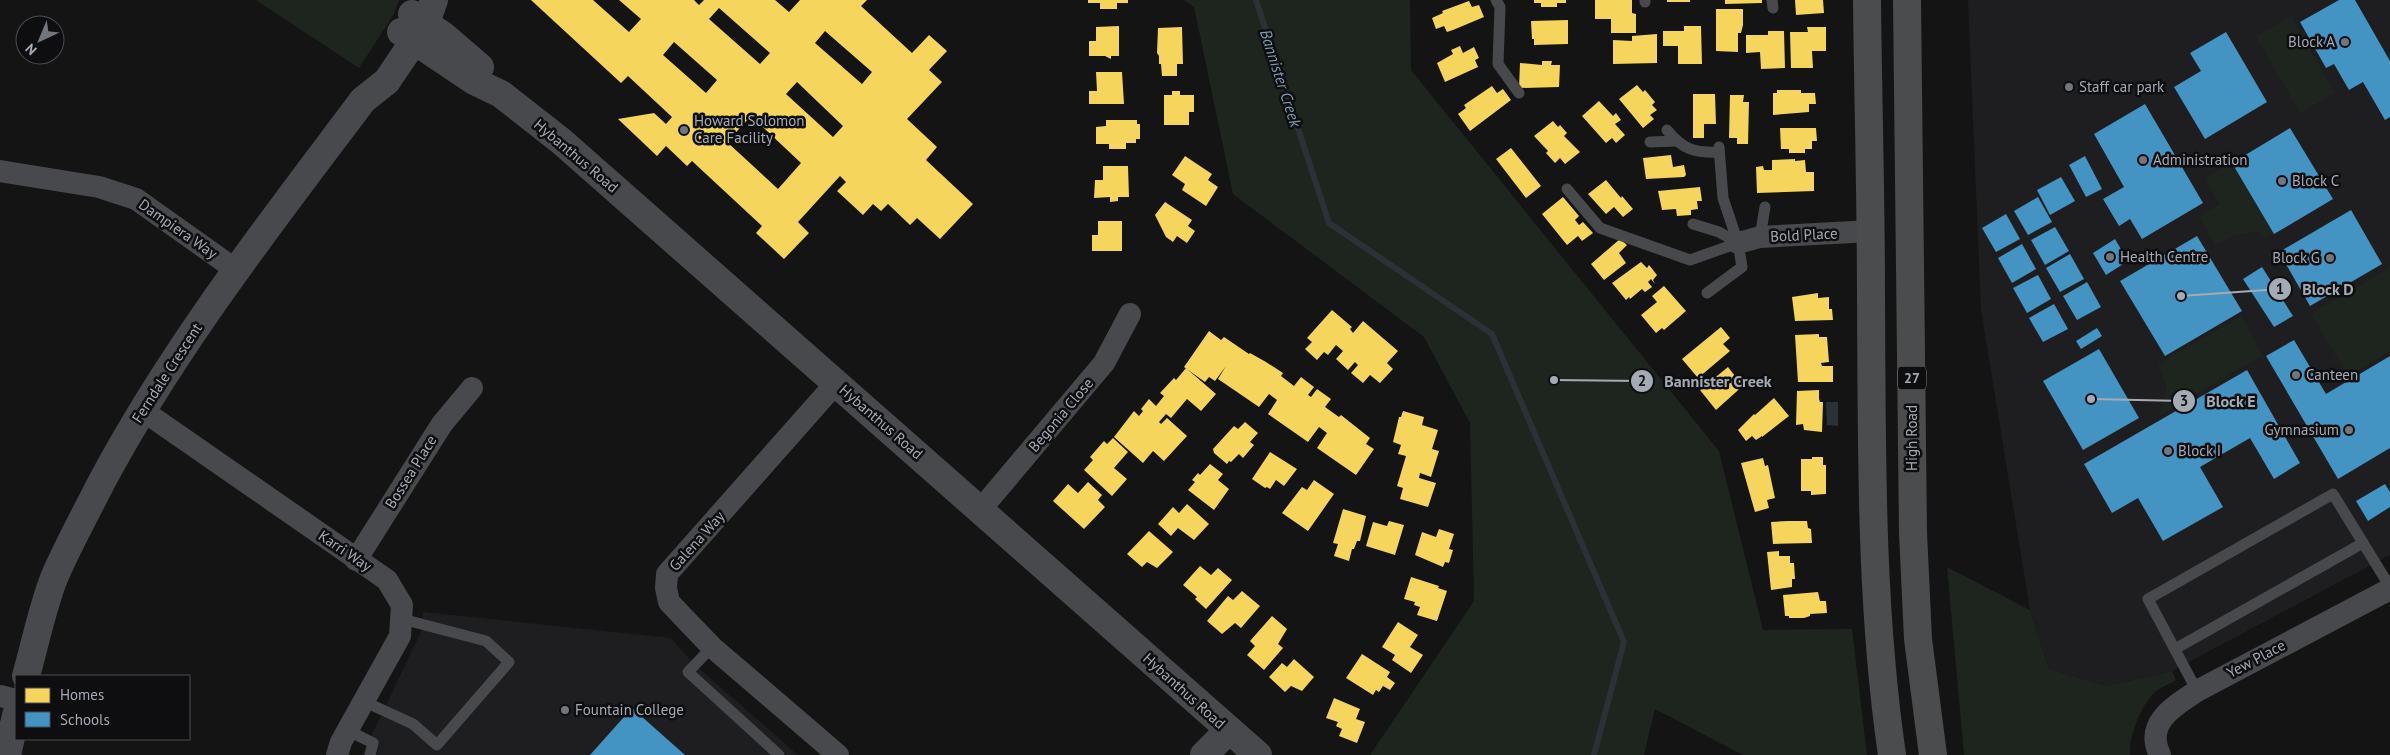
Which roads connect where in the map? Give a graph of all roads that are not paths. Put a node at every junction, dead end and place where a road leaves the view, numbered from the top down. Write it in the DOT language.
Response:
graph roads {
  1 [pos="1496,0"];
  2 [pos="1867,0"];
  3 [pos="1907,0"];
  4 [pos="417,18"];
  5 [pos="1519,93"];
  6 [pos="1667,130"];
  7 [pos="1677,141"];
  8 [pos="1650,142"];
  9 [pos="0,171"];
  10 [pos="1567,189"];
  11 [pos="1765,207"];
  12 [pos="1693,224"];
  13 [pos="1871,231"];
  14 [pos="1760,237"];
  15 [pos="1738,243"];
  16 [pos="236,270"];
  17 [pos="1707,293"];
  18 [pos="1130,314"];
  19 [pos="836,383"];
  20 [pos="472,388"];
  21 [pos="142,410"];
  22 [pos="981,509"];
  23 [pos="2363,543"];
  24 [pos="356,560"];
  25 [pos="2390,588"];
  26 [pos="402,619"];
  27 [pos="712,647"];
  28 [pos="2175,650"];
  29 [pos="26,675"];
  30 [pos="2197,691"];
  31 [pos="0,696"];
  32 [pos="15,700"];
  33 [pos="364,701"];
  34 [pos="15,719"];
  35 [pos="348,730"];
  36 [pos="1229,730"];
  37 [pos="1252,753"];
  38 [pos="7,755"];
  39 [pos="337,755"];
  40 [pos="370,755"];
  41 [pos="779,755"];
  42 [pos="838,755"];
  43 [pos="1204,755"];
  44 [pos="1892,755"];
  45 [pos="1933,755"];
  46 [pos="2160,755"];
  1 -- 5 [label="lane"];
  2 -- 13 [label="main road"];
  3 -- 45 [label="main road, High Road / 27"];
  4 -- 16 [label="street, Ferndale Crescent"];
  4 -- 19 [label="street, Hybanthus Road"];
  6 -- 7 [label="lane"];
  7 -- 8 [label="lane"];
  7 -- 15 [label="lane"];
  9 -- 16 [label="street, Dampiera Way"];
  10 -- 15 [label="lane"];
  11 -- 14 [label="lane"];
  12 -- 15 [label="lane"];
  13 -- 14 [label="street, Bold Place"];
  13 -- 44 [label="main road"];
  14 -- 15 [label="street, Bold Place"];
  15 -- 17 [label="lane"];
  16 -- 21 [label="street, Ferndale Crescent"];
  18 -- 22 [label="street, Begonia Close"];
  19 -- 22 [label="street, Hybanthus Road"];
  19 -- 27 [label="street, Galena Way"];
  20 -- 24 [label="street, Bossea Place"];
  21 -- 24 [label="street, Karri Way"];
  21 -- 29 [label="street, Ferndale Crescent"];
  22 -- 36 [label="street, Hybanthus Road"];
  23 -- 25 [label="lane"];
  23 -- 28 [label="lane"];
  23 -- 28 [label="lane"];
  24 -- 26 [label="street, Karri Way"];
  25 -- 30 [label="street, Yew Place"];
  26 -- 33 [label="street, Karri Way"];
  26 -- 33 [label="lane"];
  27 -- 41 [label="lane"];
  27 -- 42 [label="street, Galena Way"];
  28 -- 30 [label="lane"];
  30 -- 46 [label="street, Yew Place"];
  31 -- 32 [label="street"];
  33 -- 35 [label="street, Karri Way"];
  34 -- 38 [label="street"];
  35 -- 39 [label="street, Karri Way"];
  35 -- 40 [label="lane"];
  36 -- 37 [label="street, Hybanthus Road"];
  36 -- 43 [label="street"];
}
